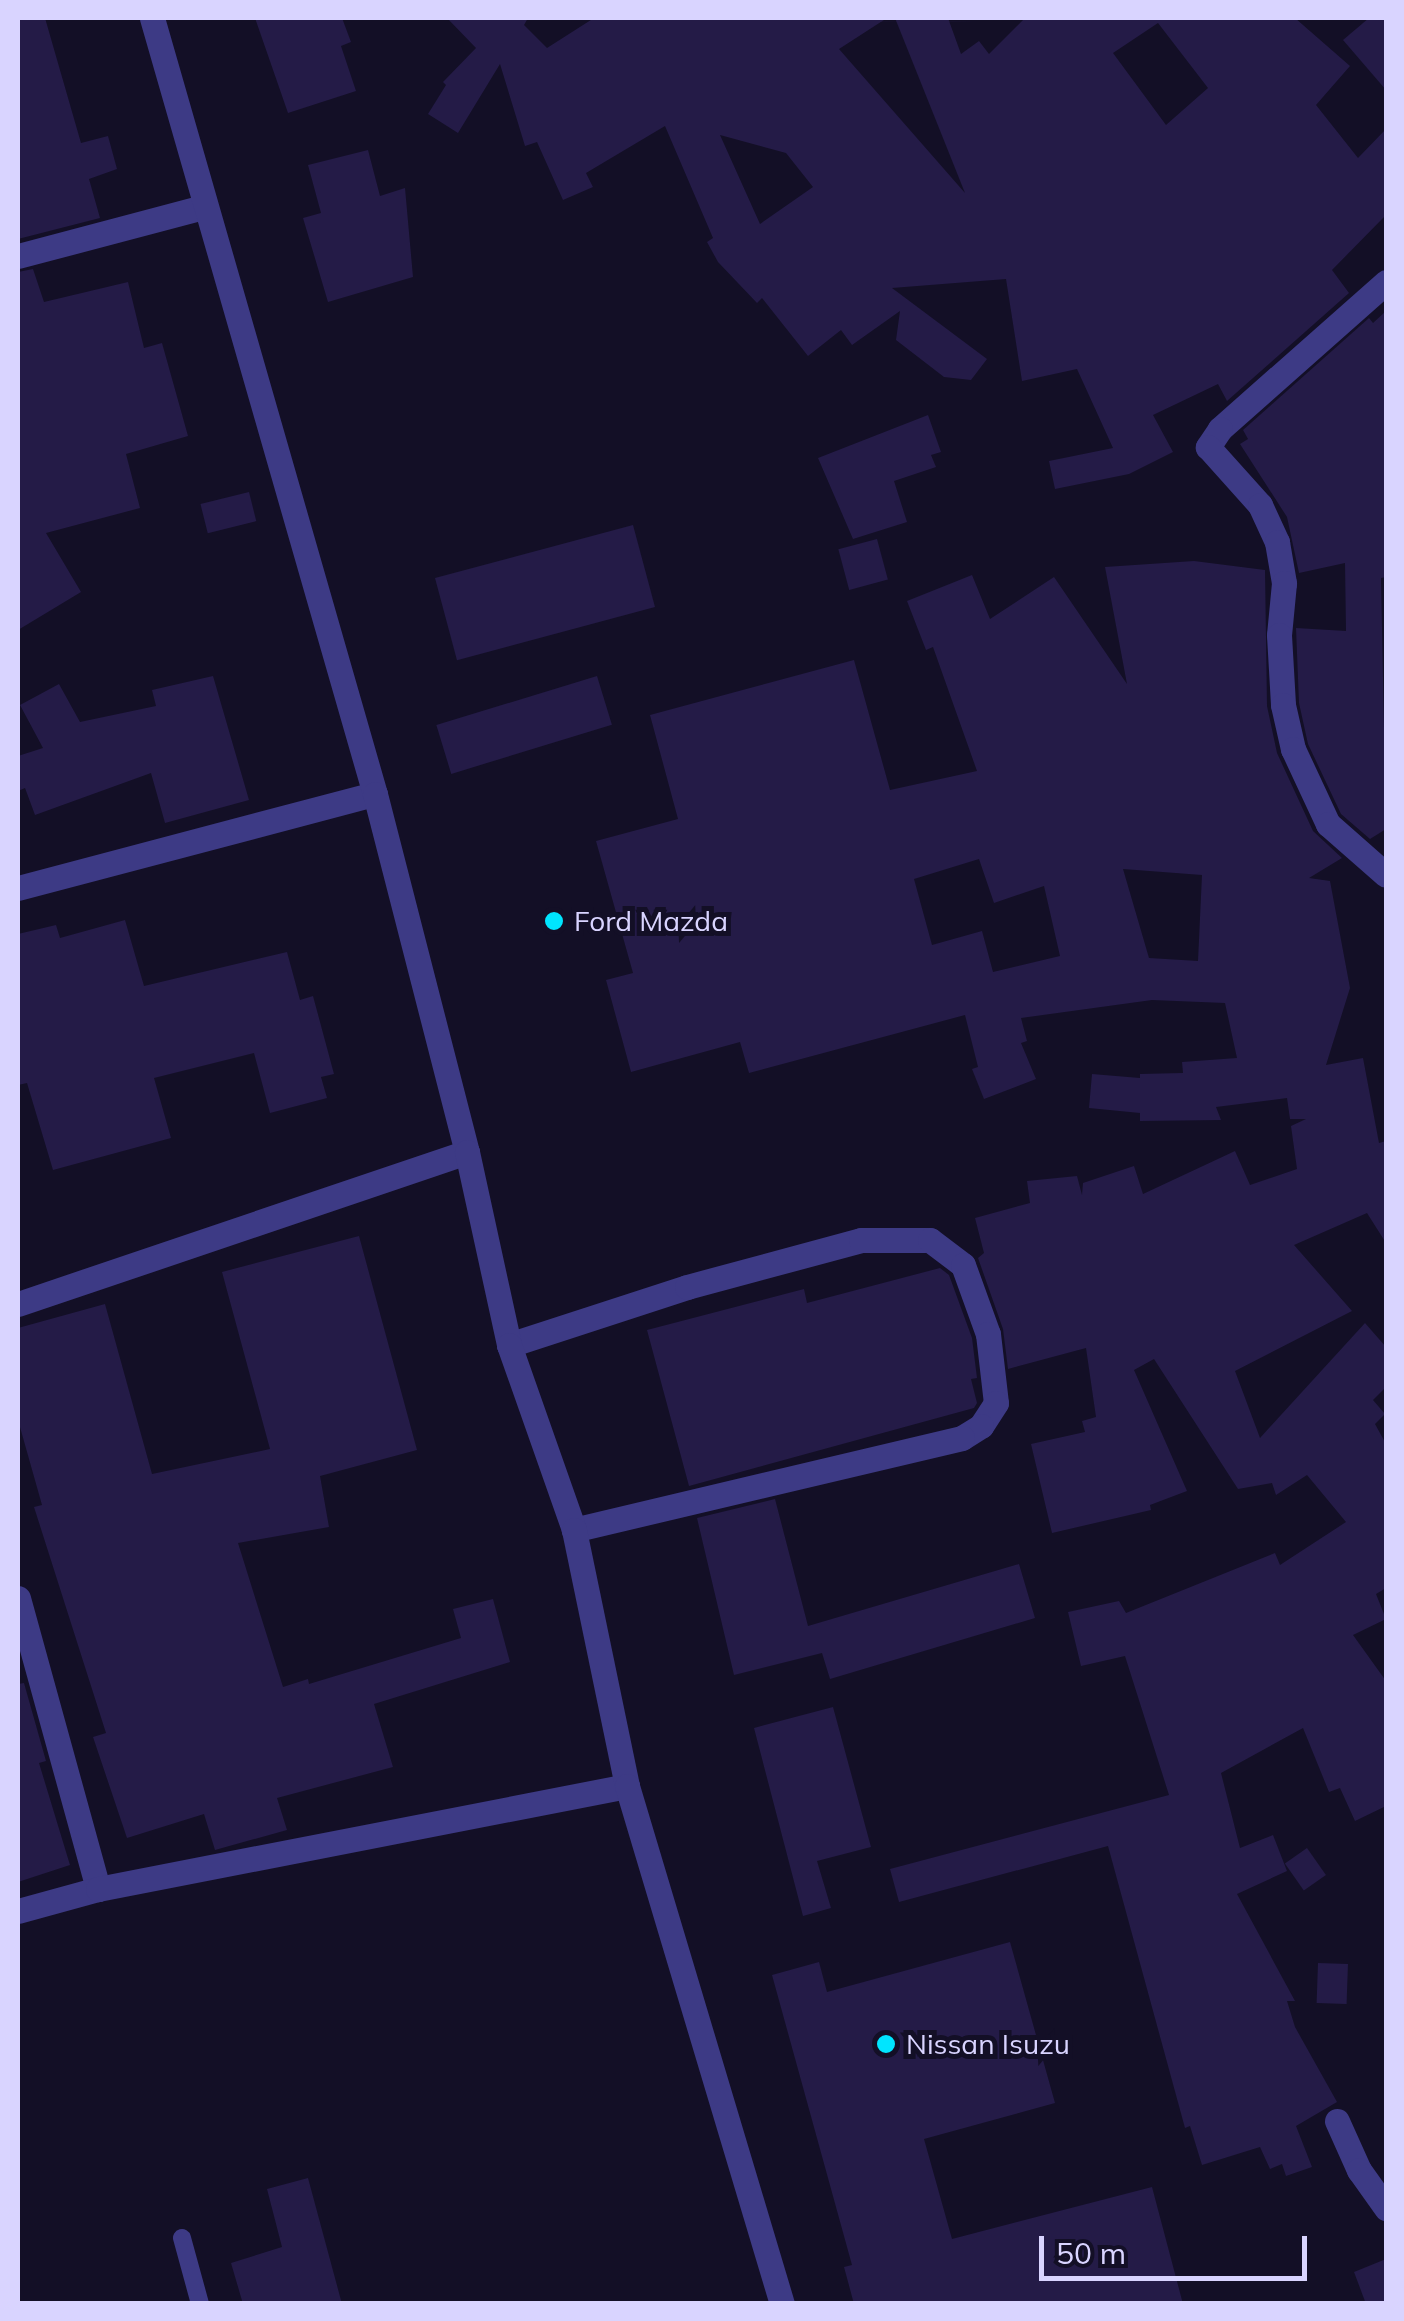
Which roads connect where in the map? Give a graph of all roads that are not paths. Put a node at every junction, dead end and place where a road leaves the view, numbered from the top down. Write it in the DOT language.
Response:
graph roads {
  1 [pos="152,18"];
  2 [pos="204,207"];
  3 [pos="18,256"];
  4 [pos="1386,282"];
  5 [pos="375,794"];
  6 [pos="1386,875"];
  7 [pos="18,888"];
  8 [pos="468,1152"];
  9 [pos="18,1304"];
  10 [pos="508,1344"];
  11 [pos="574,1530"];
  12 [pos="18,1598"];
  13 [pos="627,1786"];
  14 [pos="98,1889"];
  15 [pos="18,1911"];
  16 [pos="1337,2121"];
  17 [pos="1386,2208"];
  18 [pos="182,2238"];
  19 [pos="200,2304"];
  20 [pos="782,2304"];
  1 -- 2 [label="street"];
  2 -- 3 [label="street"];
  2 -- 5 [label="street"];
  4 -- 6 [label="street"];
  5 -- 7 [label="street"];
  5 -- 8 [label="street"];
  8 -- 9 [label="street"];
  8 -- 10 [label="street"];
  10 -- 11 [label="street"];
  10 -- 11 [label="street"];
  11 -- 13 [label="street"];
  12 -- 14 [label="street"];
  13 -- 14 [label="street"];
  13 -- 20 [label="street"];
  14 -- 15 [label="street"];
  16 -- 17 [label="street"];
  18 -- 19 [label="lane"];
}
